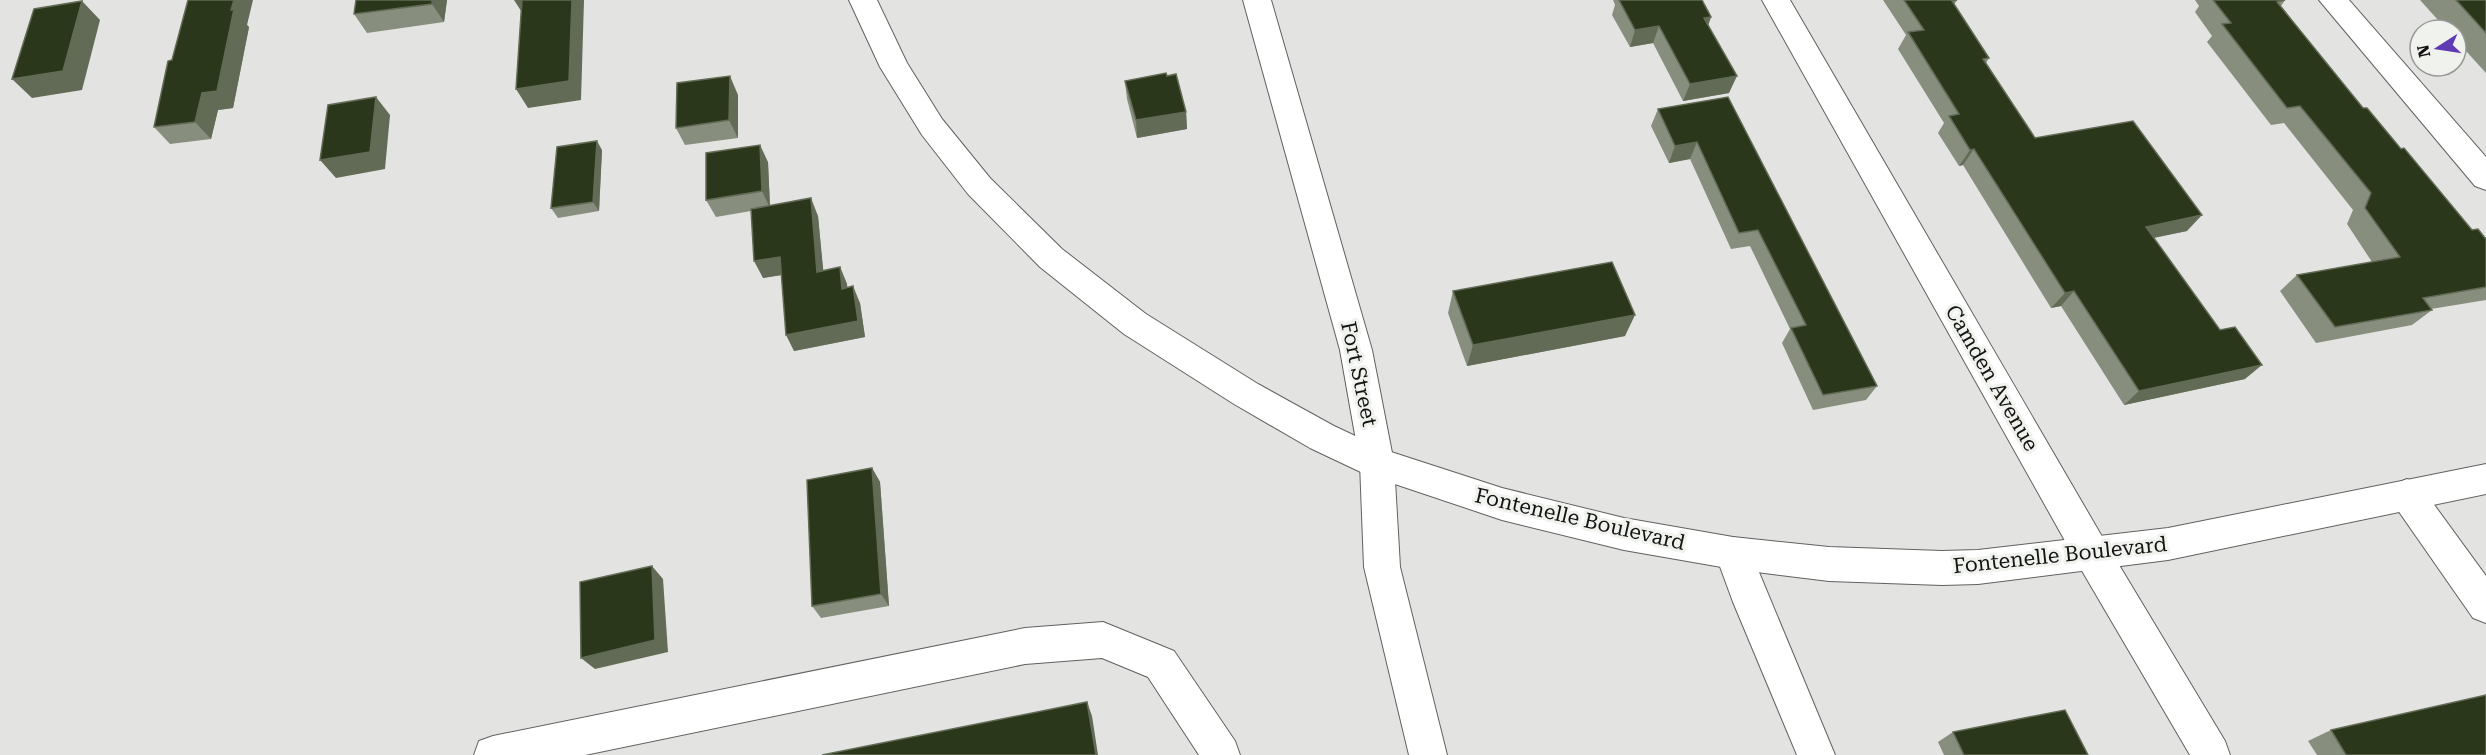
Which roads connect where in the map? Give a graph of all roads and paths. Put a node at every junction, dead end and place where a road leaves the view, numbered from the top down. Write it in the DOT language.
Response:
graph roads {
  1 [pos="863,0"];
  2 [pos="1257,0"];
  3 [pos="1776,0"];
  4 [pos="2332,0"];
  5 [pos="2486,178"];
  6 [pos="1377,463"];
  7 [pos="2486,479"];
  8 [pos="2407,495"];
  9 [pos="2091,552"];
  10 [pos="1733,553"];
  11 [pos="2486,606"];
  12 [pos="1421,753"];
  13 [pos="494,755"];
  14 [pos="1221,755"];
  15 [pos="1816,755"];
  16 [pos="2211,755"];
  1 -- 6 [label="street, Fontenelle Boulevard"];
  2 -- 6 [label="street, Fort Street"];
  3 -- 9 [label="street, Camden Avenue"];
  4 -- 5 [label="street"];
  6 -- 10 [label="street, Fontenelle Boulevard"];
  6 -- 12 [label="street, Fort Street"];
  7 -- 8 [label="street, Fontenelle Boulevard"];
  8 -- 9 [label="street, Fontenelle Boulevard"];
  8 -- 11 [label="street"];
  9 -- 10 [label="street, Fontenelle Boulevard"];
  9 -- 16 [label="street, Camden Avenue"];
  10 -- 15 [label="street"];
  13 -- 14 [label="street"];
}
